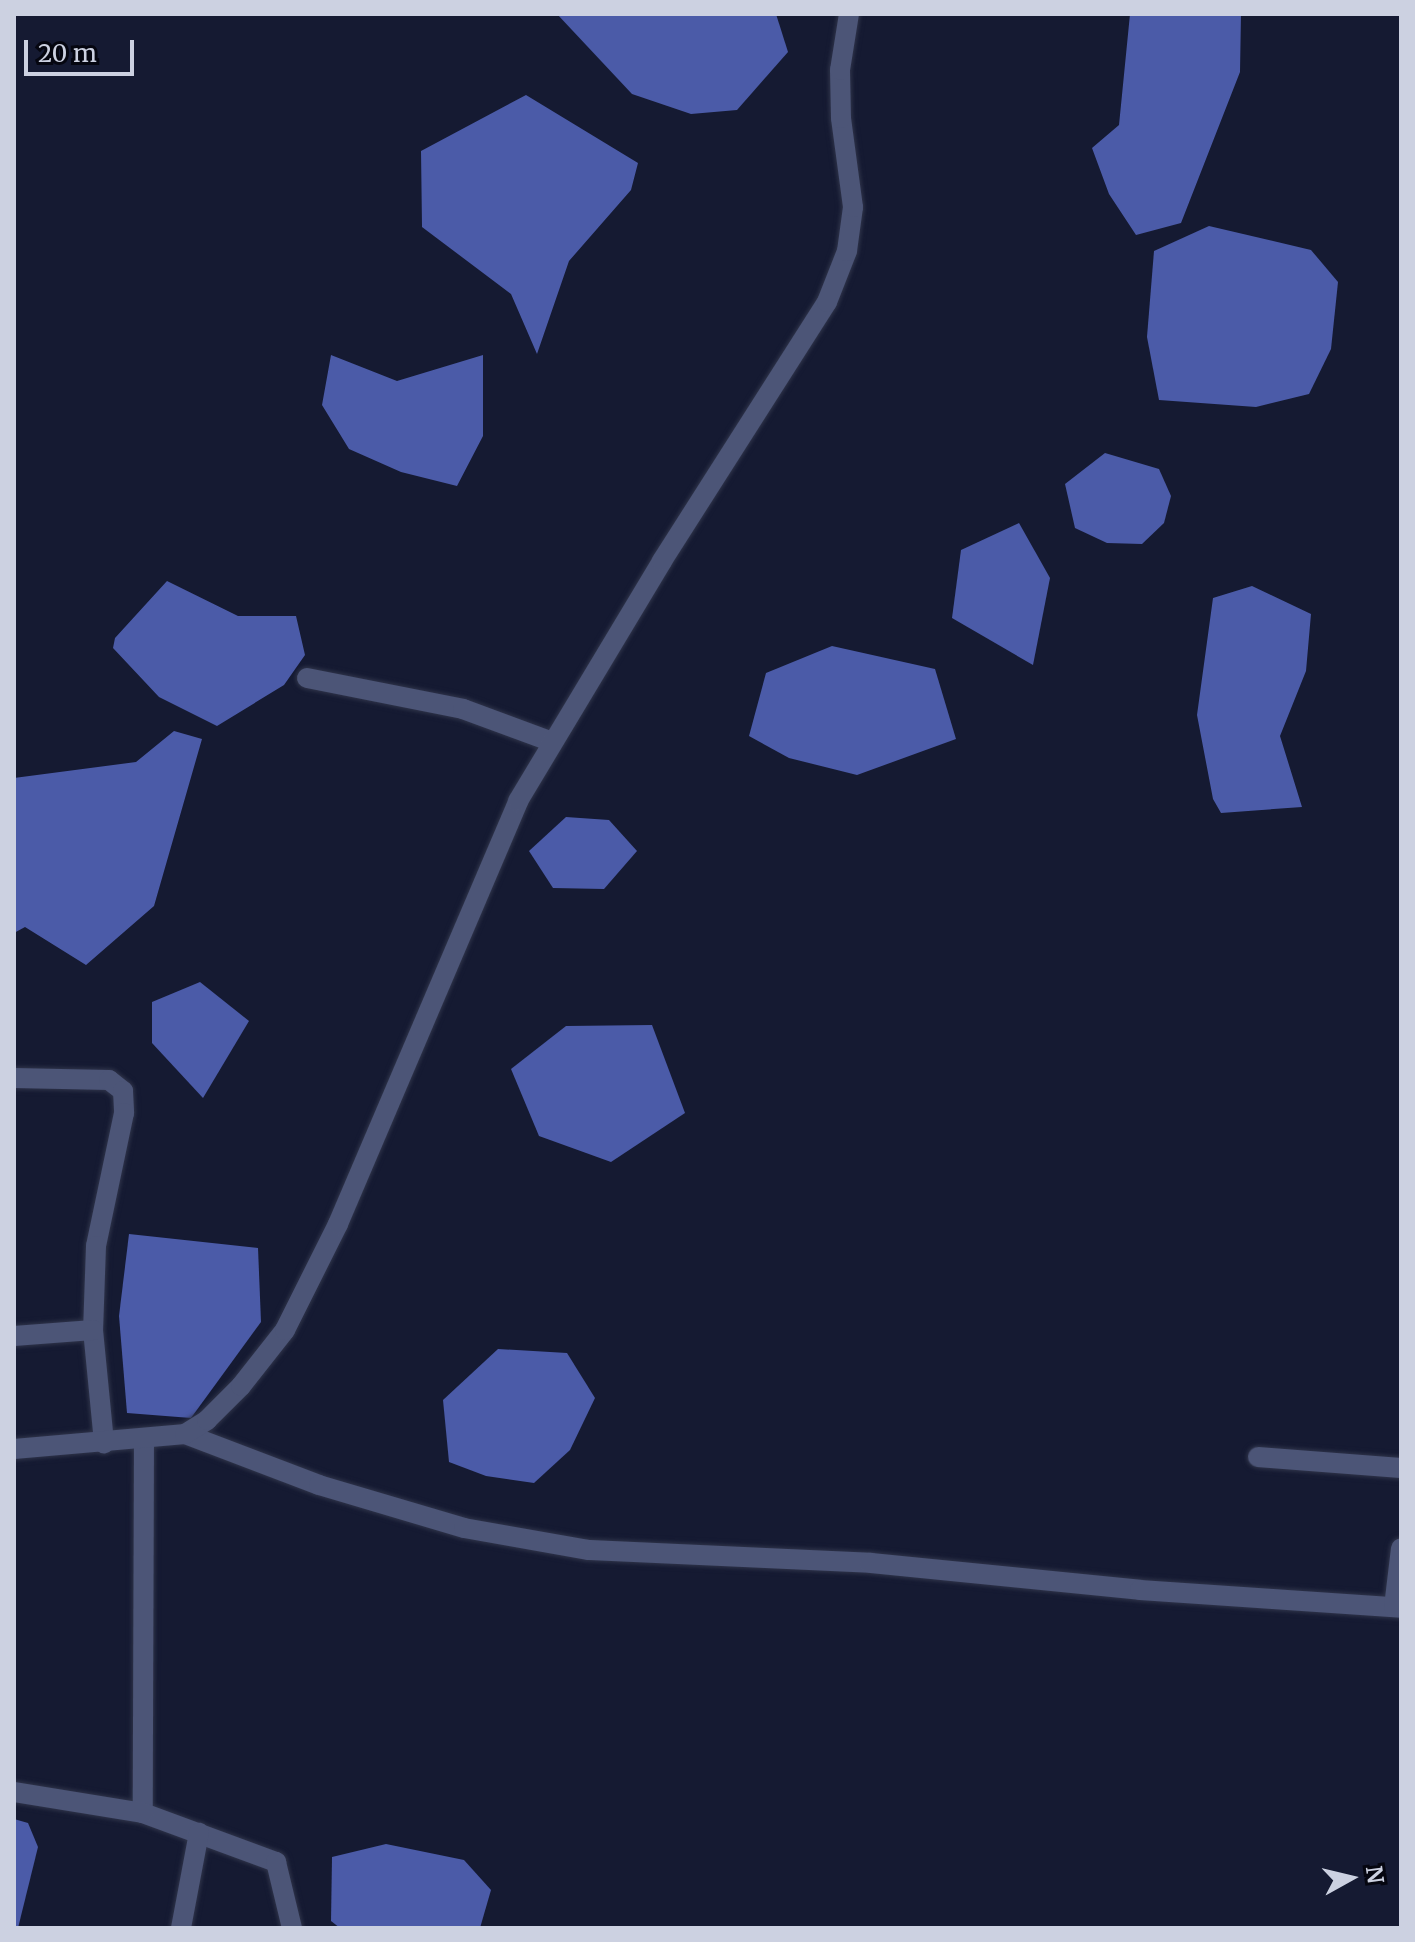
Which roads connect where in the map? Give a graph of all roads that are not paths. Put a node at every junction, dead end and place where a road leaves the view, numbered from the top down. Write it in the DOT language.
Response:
graph roads {
  1 [pos="849,14"];
  2 [pos="307,678"];
  3 [pos="552,742"];
  4 [pos="14,1078"];
  5 [pos="93,1330"];
  6 [pos="14,1336"];
  7 [pos="185,1434"];
  8 [pos="144,1440"];
  9 [pos="104,1443"];
  10 [pos="14,1449"];
  11 [pos="1258,1457"];
  12 [pos="1401,1468"];
  13 [pos="1401,1548"];
  14 [pos="1398,1608"];
  15 [pos="14,1792"];
  16 [pos="143,1813"];
  17 [pos="199,1833"];
  18 [pos="181,1928"];
  19 [pos="292,1928"];
  1 -- 3 [label="street"];
  2 -- 3 [label="street"];
  3 -- 7 [label="street"];
  4 -- 5 [label="street"];
  5 -- 6 [label="street"];
  5 -- 9 [label="street"];
  7 -- 8 [label="street"];
  7 -- 14 [label="street"];
  8 -- 9 [label="street"];
  8 -- 16 [label="street"];
  9 -- 10 [label="street"];
  11 -- 12 [label="street"];
  13 -- 14 [label="street"];
  15 -- 16 [label="street"];
  16 -- 17 [label="street"];
  17 -- 18 [label="street"];
  17 -- 19 [label="street"];
}
